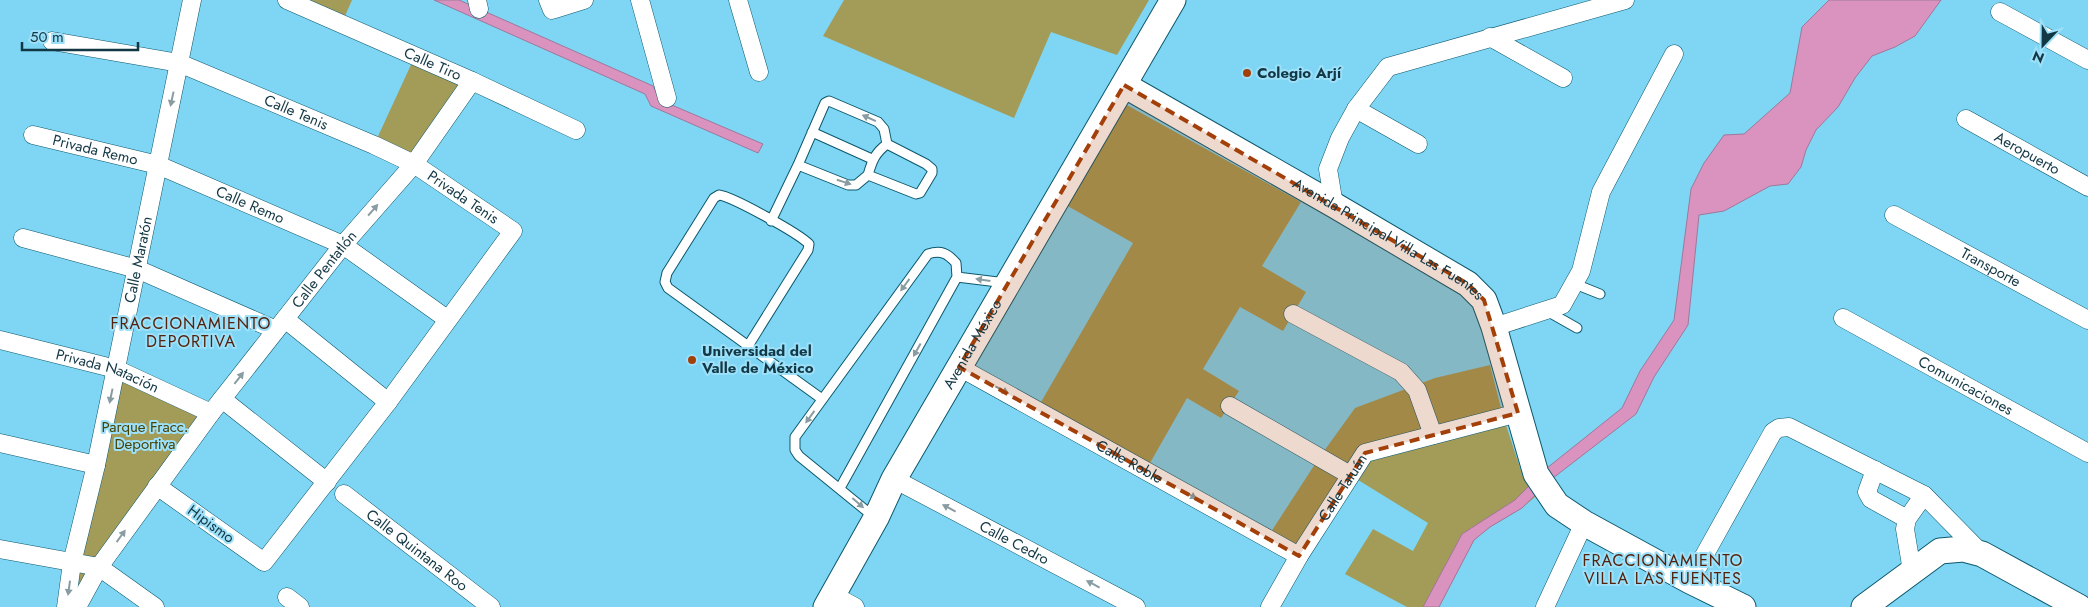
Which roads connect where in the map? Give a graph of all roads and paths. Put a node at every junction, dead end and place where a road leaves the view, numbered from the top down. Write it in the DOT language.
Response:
graph roads {
  1 [pos="192,0"];
  2 [pos="287,0"];
  3 [pos="584,0"];
  4 [pos="640,0"];
  5 [pos="738,0"];
  6 [pos="1173,0"];
  7 [pos="1625,0"];
  8 [pos="550,5"];
  9 [pos="2000,12"];
  10 [pos="1490,37"];
  11 [pos="52,41"];
  12 [pos="1674,54"];
  13 [pos="2088,60"];
  14 [pos="179,63"];
  15 [pos="758,72"];
  16 [pos="1563,78"];
  17 [pos="472,81"];
  18 [pos="1120,92"];
  19 [pos="667,98"];
  20 [pos="1356,109"];
  21 [pos="1966,119"];
  22 [pos="576,130"];
  23 [pos="812,132"];
  24 [pos="33,135"];
  25 [pos="887,144"];
  26 [pos="1418,144"];
  27 [pos="872,159"];
  28 [pos="414,164"];
  29 [pos="158,165"];
  30 [pos="798,165"];
  31 [pos="868,175"];
  32 [pos="2088,187"];
  33 [pos="1334,204"];
  34 [pos="1894,215"];
  35 [pos="771,221"];
  36 [pos="23,238"];
  37 [pos="343,245"];
  38 [pos="137,269"];
  39 [pos="957,277"];
  40 [pos="1008,284"];
  41 [pos="1575,284"];
  42 [pos="1600,294"];
  43 [pos="1544,310"];
  44 [pos="1293,314"];
  45 [pos="1843,318"];
  46 [pos="447,319"];
  47 [pos="2088,320"];
  48 [pos="281,324"];
  49 [pos="1494,327"];
  50 [pos="1577,328"];
  51 [pos="0,340"];
  52 [pos="748,346"];
  53 [pos="959,367"];
  54 [pos="116,369"];
  55 [pos="822,399"];
  56 [pos="388,402"];
  57 [pos="217,406"];
  58 [pos="1230,406"];
  59 [pos="1510,414"];
  60 [pos="1433,435"];
  61 [pos="0,443"];
  62 [pos="2088,453"];
  63 [pos="96,465"];
  64 [pos="1875,470"];
  65 [pos="1350,475"];
  66 [pos="894,479"];
  67 [pos="328,482"];
  68 [pos="158,486"];
  69 [pos="840,488"];
  70 [pos="344,494"];
  71 [pos="1924,495"];
  72 [pos="876,518"];
  73 [pos="1907,519"];
  74 [pos="1581,529"];
  75 [pos="0,549"];
  76 [pos="1982,554"];
  77 [pos="1299,556"];
  78 [pos="72,563"];
  79 [pos="99,567"];
  80 [pos="1912,571"];
  81 [pos="1690,581"];
  82 [pos="829,601"];
  83 [pos="66,607"];
  84 [pos="77,607"];
  85 [pos="155,607"];
  86 [pos="491,607"];
  87 [pos="855,607"];
  88 [pos="1136,607"];
  89 [pos="1270,607"];
  90 [pos="1545,607"];
  91 [pos="1714,607"];
  92 [pos="1743,607"];
  93 [pos="1864,607"];
  94 [pos="1889,607"];
  95 [pos="2052,607"];
  96 [pos="2079,607"];
  1 -- 14 [label="street, Calle Maratón"];
  2 -- 17 [label="street, Calle Tiro"];
  3 -- 8 [label="street"];
  4 -- 19 [label="street"];
  5 -- 15 [label="street"];
  6 -- 18 [label="street, Avenida México"];
  7 -- 10 [label="street"];
  9 -- 13 [label="street"];
  10 -- 16 [label="street"];
  10 -- 20 [label="street"];
  11 -- 14 [label="street"];
  12 -- 41 [label="street"];
  14 -- 28 [label="street, Calle Tenis"];
  14 -- 29 [label="street, Calle Maratón, one-way"];
  17 -- 22 [label="street, Calle Tiro"];
  17 -- 28 [label="street, Calle Pentatlón"];
  18 -- 33 [label="street, Avenida Principal Villa Las Fuentes"];
  18 -- 40 [label="street, Avenida México"];
  18 -- 59 [label="street, Avenida Principal Villa Las Fuentes"];
  20 -- 26 [label="street"];
  20 -- 33 [label="street"];
  21 -- 32 [label="street, Aeropuerto"];
  25 -- 23 [label="lane, one-way"];
  23 -- 27 [label="lane"];
  23 -- 30 [label="lane"];
  24 -- 29 [label="street, Privada Remo"];
  25 -- 27 [label="lane"];
  25 -- 31 [label="lane"];
  27 -- 31 [label="lane"];
  37 -- 28 [label="street, Calle Pentatlón, one-way"];
  28 -- 46 [label="street, Privada Tenis"];
  29 -- 37 [label="street, Calle Remo"];
  29 -- 38 [label="street, Calle Maratón"];
  30 -- 31 [label="lane, one-way"];
  30 -- 35 [label="lane"];
  33 -- 49 [label="street, Avenida Principal Villa Las Fuentes"];
  34 -- 47 [label="street, Transporte"];
  35 -- 52 [label="lane"];
  35 -- 52 [label="lane"];
  36 -- 38 [label="street"];
  37 -- 46 [label="street"];
  37 -- 48 [label="street, Calle Pentatlón"];
  38 -- 48 [label="street"];
  38 -- 54 [label="street, Calle Maratón"];
  40 -- 39 [label="lane, one-way"];
  39 -- 55 [label="lane, one-way"];
  39 -- 69 [label="lane, one-way"];
  40 -- 53 [label="street, Avenida México"];
  41 -- 42 [label="lane"];
  41 -- 43 [label="street"];
  43 -- 49 [label="street"];
  43 -- 50 [label="lane"];
  44 -- 60 [label="street"];
  45 -- 62 [label="street, Comunicaciones"];
  46 -- 56 [label="street"];
  48 -- 56 [label="street"];
  57 -- 48 [label="street, Calle Pentatlón, one-way"];
  49 -- 59 [label="street, Avenida Principal Villa Las Fuentes"];
  51 -- 54 [label="street, Privada Natación"];
  52 -- 55 [label="lane"];
  53 -- 66 [label="street, Avenida México"];
  53 -- 77 [label="street, Calle Roble, one-way"];
  54 -- 57 [label="street, Privada Natación"];
  54 -- 63 [label="street, Calle Maratón, one-way"];
  55 -- 69 [label="lane, one-way"];
  56 -- 67 [label="street"];
  57 -- 67 [label="street, Privada Natación"];
  57 -- 68 [label="street, Calle Pentatlón"];
  58 -- 65 [label="street"];
  59 -- 60 [label="street, Calle Tatuán"];
  59 -- 74 [label="street, Avenida Principal Villa Las Fuentes"];
  60 -- 65 [label="street, Calle Tatuán"];
  61 -- 63 [label="street"];
  63 -- 78 [label="street, Calle Maratón"];
  64 -- 71 [label="street"];
  64 -- 73 [label="street"];
  64 -- 81 [label="street"];
  65 -- 77 [label="street, Calle Tatuán"];
  66 -- 72 [label="street, Avenida México"];
  88 -- 66 [label="street, Calle Cedro, one-way"];
  67 -- 68 [label="street, Hipismo"];
  79 -- 68 [label="street, Calle Pentatlón, one-way"];
  69 -- 72 [label="lane, one-way"];
  70 -- 86 [label="street, Calle Quintana Roo"];
  71 -- 73 [label="street"];
  71 -- 76 [label="street"];
  72 -- 82 [label="street, Avenida México"];
  73 -- 80 [label="street"];
  74 -- 81 [label="street, Avenida Principal Villa Las Fuentes"];
  74 -- 90 [label="street"];
  74 -- 91 [label="street, Avenida Principal Villa Las Fuentes"];
  75 -- 78 [label="street"];
  76 -- 80 [label="street"];
  76 -- 96 [label="street"];
  77 -- 89 [label="street, Calle Tatuán"];
  78 -- 79 [label="street"];
  78 -- 83 [label="street, Calle Maratón, one-way"];
  79 -- 84 [label="street, Calle Pentatlón"];
  79 -- 85 [label="street"];
  80 -- 93 [label="street"];
  81 -- 92 [label="street, Avenida Principal Villa Las Fuentes"];
  82 -- 87 [label="street"];
  94 -- 95 [label="street"];
}
